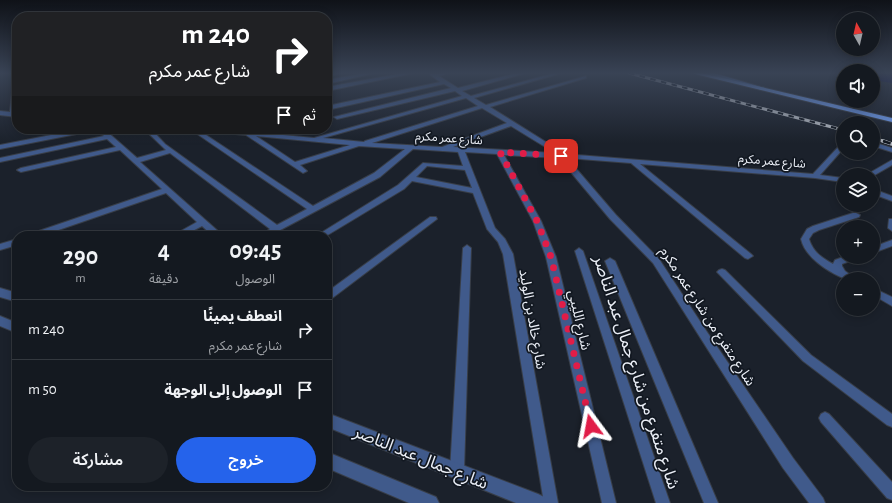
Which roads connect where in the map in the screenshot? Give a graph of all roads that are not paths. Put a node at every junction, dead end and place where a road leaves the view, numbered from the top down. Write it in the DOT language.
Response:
graph roads {
  1 [pos="382,96"];
  2 [pos="434,96"];
  3 [pos="520,96"];
  4 [pos="795,96"];
  5 [pos="815,96"];
  6 [pos="468,97"];
  7 [pos="484,107"];
  8 [pos="332,108"];
  9 [pos="0,113"];
  10 [pos="332,113"];
  11 [pos="12,114"];
  12 [pos="892,115"];
  13 [pos="892,120"];
  14 [pos="345,122"];
  15 [pos="510,124"];
  16 [pos="332,129"];
  17 [pos="42,134"];
  18 [pos="66,134"];
  19 [pos="104,134"];
  20 [pos="152,134"];
  21 [pos="200,134"];
  22 [pos="248,134"];
  23 [pos="255,134"];
  24 [pos="322,134"];
  25 [pos="108,138"];
  26 [pos="41,139"];
  27 [pos="312,139"];
  28 [pos="361,144"];
  29 [pos="880,146"];
  30 [pos="0,147"];
  31 [pos="411,147"];
  32 [pos="121,148"];
  33 [pos="442,149"];
  34 [pos="460,150"];
  35 [pos="892,150"];
  36 [pos="43,151"];
  37 [pos="171,151"];
  38 [pos="500,152"];
  39 [pos="836,153"];
  40 [pos="562,156"];
  41 [pos="0,160"];
  42 [pos="135,161"];
  43 [pos="632,161"];
  44 [pos="892,162"];
  45 [pos="294,165"];
  46 [pos="466,168"];
  47 [pos="880,169"];
  48 [pos="21,170"];
  49 [pos="303,171"];
  50 [pos="815,176"];
  51 [pos="410,178"];
  52 [pos="836,179"];
  53 [pos="168,190"];
  54 [pos="476,191"];
  55 [pos="880,194"];
  56 [pos="892,199"];
  57 [pos="313,210"];
  58 [pos="856,215"];
  59 [pos="433,219"];
  60 [pos="892,221"];
  61 [pos="203,222"];
  62 [pos="892,228"];
  63 [pos="276,229"];
  64 [pos="48,231"];
  65 [pos="186,231"];
  66 [pos="213,231"];
  67 [pos="272,231"];
  68 [pos="328,231"];
  69 [pos="12,243"];
  70 [pos="892,244"];
  71 [pos="0,247"];
  72 [pos="467,248"];
  73 [pos="880,248"];
  74 [pos="579,251"];
  75 [pos="748,256"];
  76 [pos="610,261"];
  77 [pos="722,272"];
  78 [pos="840,272"];
  79 [pos="332,293"];
  80 [pos="2,294"];
  81 [pos="880,294"];
  82 [pos="12,297"];
  83 [pos="891,300"];
  84 [pos="0,321"];
  85 [pos="12,326"];
  86 [pos="825,418"];
  87 [pos="892,421"];
  88 [pos="332,422"];
  89 [pos="332,462"];
  90 [pos="457,471"];
  91 [pos="892,493"];
  92 [pos="430,503"];
  93 [pos="538,503"];
  94 [pos="551,503"];
  95 [pos="609,503"];
  96 [pos="663,503"];
  97 [pos="711,503"];
  98 [pos="818,503"];
  1 -- 8 [label="street"];
  2 -- 14 [label="street"];
  3 -- 7 [label="street"];
  4 -- 13 [label="highway"];
  5 -- 12 [label="highway"];
  6 -- 7 [label="street"];
  6 -- 14 [label="street"];
  7 -- 15 [label="street"];
  7 -- 28 [label="street"];
  9 -- 11 [label="street"];
  10 -- 14 [label="street"];
  14 -- 16 [label="street"];
  15 -- 33 [label="street"];
  15 -- 40 [label="street"];
  17 -- 26 [label="street"];
  18 -- 26 [label="street"];
  19 -- 25 [label="street"];
  20 -- 37 [label="street"];
  21 -- 57 [label="street"];
  22 -- 45 [label="street"];
  23 -- 27 [label="street, شارع عمر مكرم"];
  24 -- 27 [label="street"];
  25 -- 32 [label="street"];
  25 -- 36 [label="street"];
  26 -- 30 [label="street"];
  26 -- 36 [label="street"];
  27 -- 28 [label="street, شارع عمر مكرم"];
  28 -- 31 [label="street, شارع عمر مكرم"];
  28 -- 45 [label="street"];
  29 -- 35 [label="street"];
  31 -- 33 [label="street, شارع عمر مكرم"];
  31 -- 57 [label="street"];
  32 -- 42 [label="street"];
  32 -- 48 [label="street"];
  33 -- 34 [label="street, شارع عمر مكرم"];
  34 -- 38 [label="street, شارع عمر مكرم"];
  34 -- 46 [label="street, شارع خالد بن الوليد"];
  36 -- 41 [label="street"];
  37 -- 42 [label="street"];
  37 -- 63 [label="street"];
  38 -- 40 [label="street, شارع عمر مكرم"];
  38 -- 95 [label="street, شارع الليبي"];
  39 -- 50 [label="street"];
  40 -- 43 [label="street, شارع عمر مكرم"];
  40 -- 98 [label="street, شارع متفرع من شارع عمر مكرم"];
  42 -- 53 [label="street"];
  43 -- 50 [label="street, شارع عمر مكرم"];
  43 -- 75 [label="street"];
  44 -- 47 [label="street"];
  45 -- 49 [label="street"];
  46 -- 51 [label="street"];
  46 -- 54 [label="street, شارع خالد بن الوليد"];
  50 -- 52 [label="street, شارع عمر مكرم"];
  51 -- 54 [label="street"];
  51 -- 68 [label="street"];
  53 -- 61 [label="street"];
  53 -- 64 [label="street"];
  54 -- 94 [label="street, شارع خالد بن الوليد"];
  55 -- 56 [label="street"];
  57 -- 63 [label="street"];
  58 -- 78 [label="street"];
  59 -- 79 [label="street"];
  60 -- 62 [label="street"];
  61 -- 65 [label="street"];
  61 -- 66 [label="street"];
  63 -- 67 [label="street"];
  69 -- 71 [label="street"];
  70 -- 73 [label="street"];
  72 -- 90 [label="street"];
  74 -- 96 [label="street, شارع متفرع من شارع جمال عبد الناصر"];
  76 -- 97 [label="street"];
  77 -- 87 [label="street"];
  80 -- 82 [label="street"];
  81 -- 83 [label="street"];
  84 -- 85 [label="street"];
  86 -- 91 [label="street"];
  88 -- 90 [label="street, شارع جمال عبد الناصر"];
  89 -- 92 [label="street"];
  90 -- 93 [label="street, شارع جمال عبد الناصر"];
}
